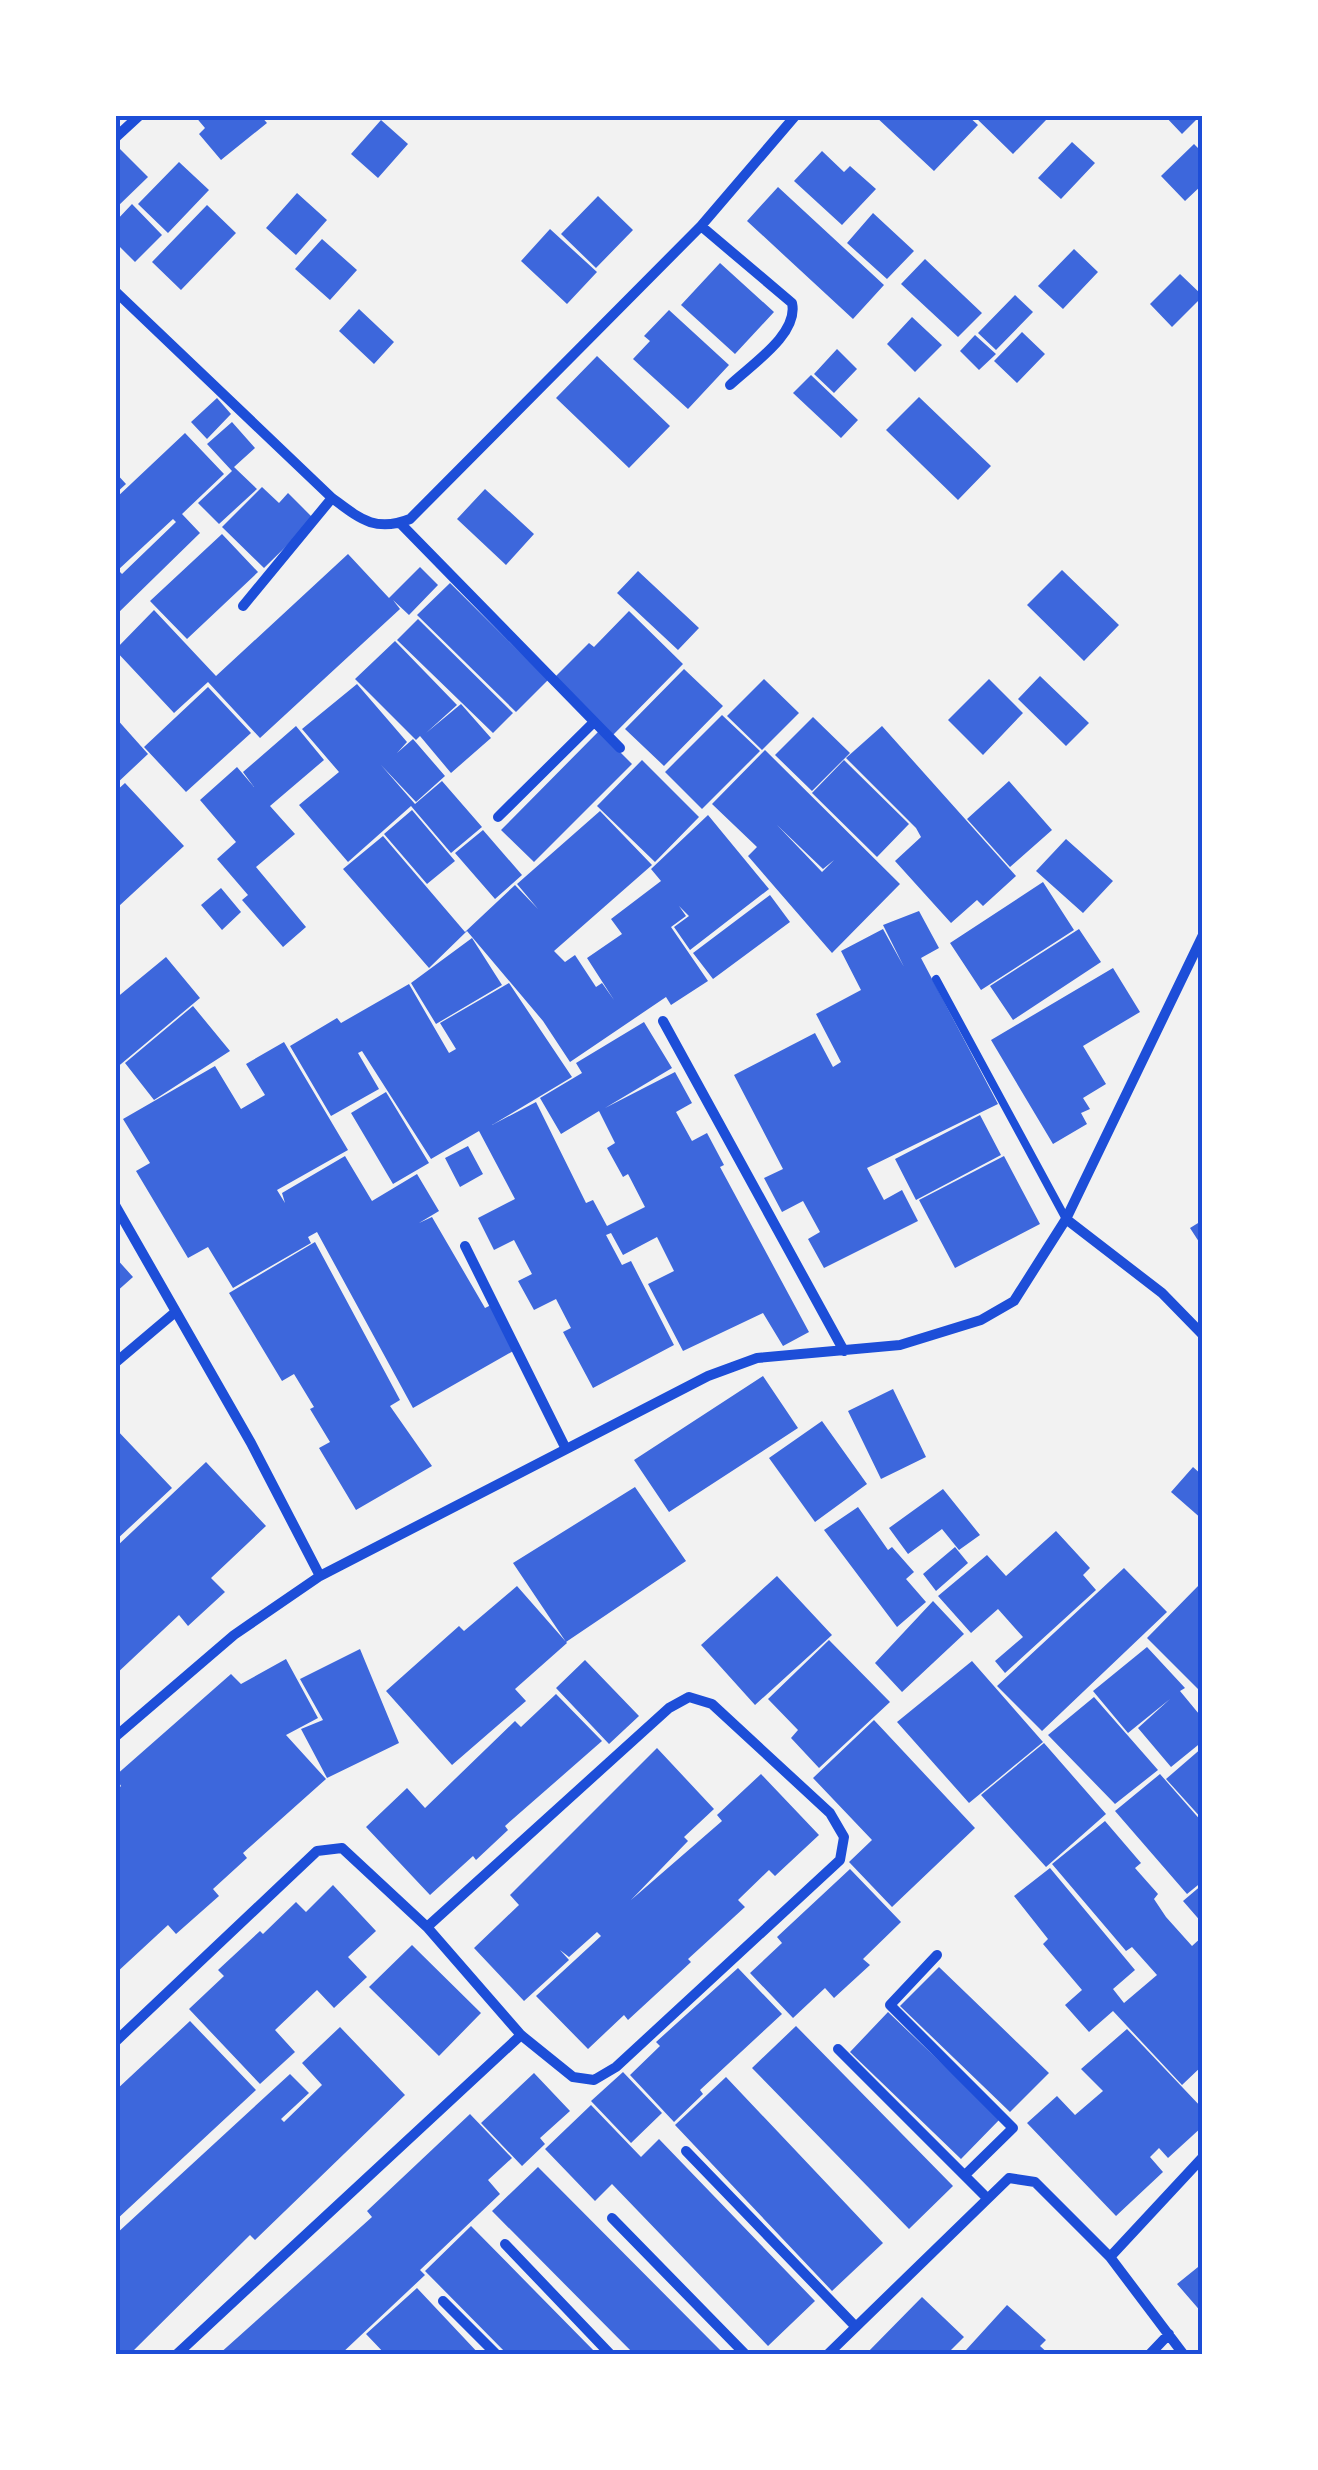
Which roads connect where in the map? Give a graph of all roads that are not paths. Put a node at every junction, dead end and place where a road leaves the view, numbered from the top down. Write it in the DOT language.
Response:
graph roads {
  1 [pos="140,115"];
  2 [pos="796,115"];
  3 [pos="115,138"];
  4 [pos="701,226"];
  5 [pos="115,290"];
  6 [pos="730,385"];
  7 [pos="332,498"];
  8 [pos="400,522"];
  9 [pos="243,606"];
  10 [pos="594,722"];
  11 [pos="620,748"];
  12 [pos="498,817"];
  13 [pos="1202,942"];
  14 [pos="936,979"];
  15 [pos="663,1021"];
  16 [pos="115,1205"];
  17 [pos="1066,1219"];
  18 [pos="465,1246"];
  19 [pos="174,1314"];
  20 [pos="1203,1335"];
  21 [pos="844,1351"];
  22 [pos="115,1363"];
  23 [pos="565,1448"];
  24 [pos="320,1576"];
  25 [pos="115,1737"];
  26 [pos="427,1927"];
  27 [pos="937,1955"];
  28 [pos="521,2034"];
  29 [pos="115,2042"];
  30 [pos="838,2049"];
  31 [pos="686,2151"];
  32 [pos="1203,2158"];
  33 [pos="965,2175"];
  34 [pos="988,2198"];
  35 [pos="612,2218"];
  36 [pos="505,2244"];
  37 [pos="1110,2257"];
  38 [pos="443,2300"];
  39 [pos="856,2327"];
  40 [pos="1168,2334"];
  41 [pos="176,2355"];
  42 [pos="497,2355"];
  43 [pos="611,2355"];
  44 [pos="746,2355"];
  45 [pos="827,2355"];
  46 [pos="1150,2355"];
  47 [pos="1184,2355"];
  1 -- 3 [label="street"];
  2 -- 4 [label="street"];
  4 -- 6 [label="street"];
  4 -- 8 [label="street"];
  5 -- 7 [label="street"];
  7 -- 8 [label="street"];
  7 -- 9 [label="street"];
  8 -- 10 [label="street"];
  10 -- 11 [label="street"];
  10 -- 12 [label="street"];
  13 -- 17 [label="street"];
  14 -- 17 [label="lane"];
  15 -- 21 [label="street"];
  16 -- 19 [label="street"];
  17 -- 20 [label="street"];
  17 -- 21 [label="street"];
  18 -- 23 [label="street"];
  19 -- 22 [label="street"];
  19 -- 24 [label="street"];
  21 -- 23 [label="street"];
  23 -- 24 [label="street"];
  24 -- 25 [label="street"];
  26 -- 28 [label="street"];
  26 -- 28 [label="street"];
  26 -- 29 [label="street"];
  27 -- 33 [label="street"];
  28 -- 41 [label="street"];
  30 -- 33 [label="street"];
  31 -- 39 [label="street"];
  32 -- 37 [label="street"];
  33 -- 34 [label="street"];
  34 -- 37 [label="street"];
  34 -- 39 [label="street"];
  35 -- 44 [label="street"];
  36 -- 43 [label="street"];
  37 -- 40 [label="street"];
  38 -- 42 [label="street"];
  39 -- 45 [label="street"];
  40 -- 46 [label="street"];
  40 -- 47 [label="street"];
}
